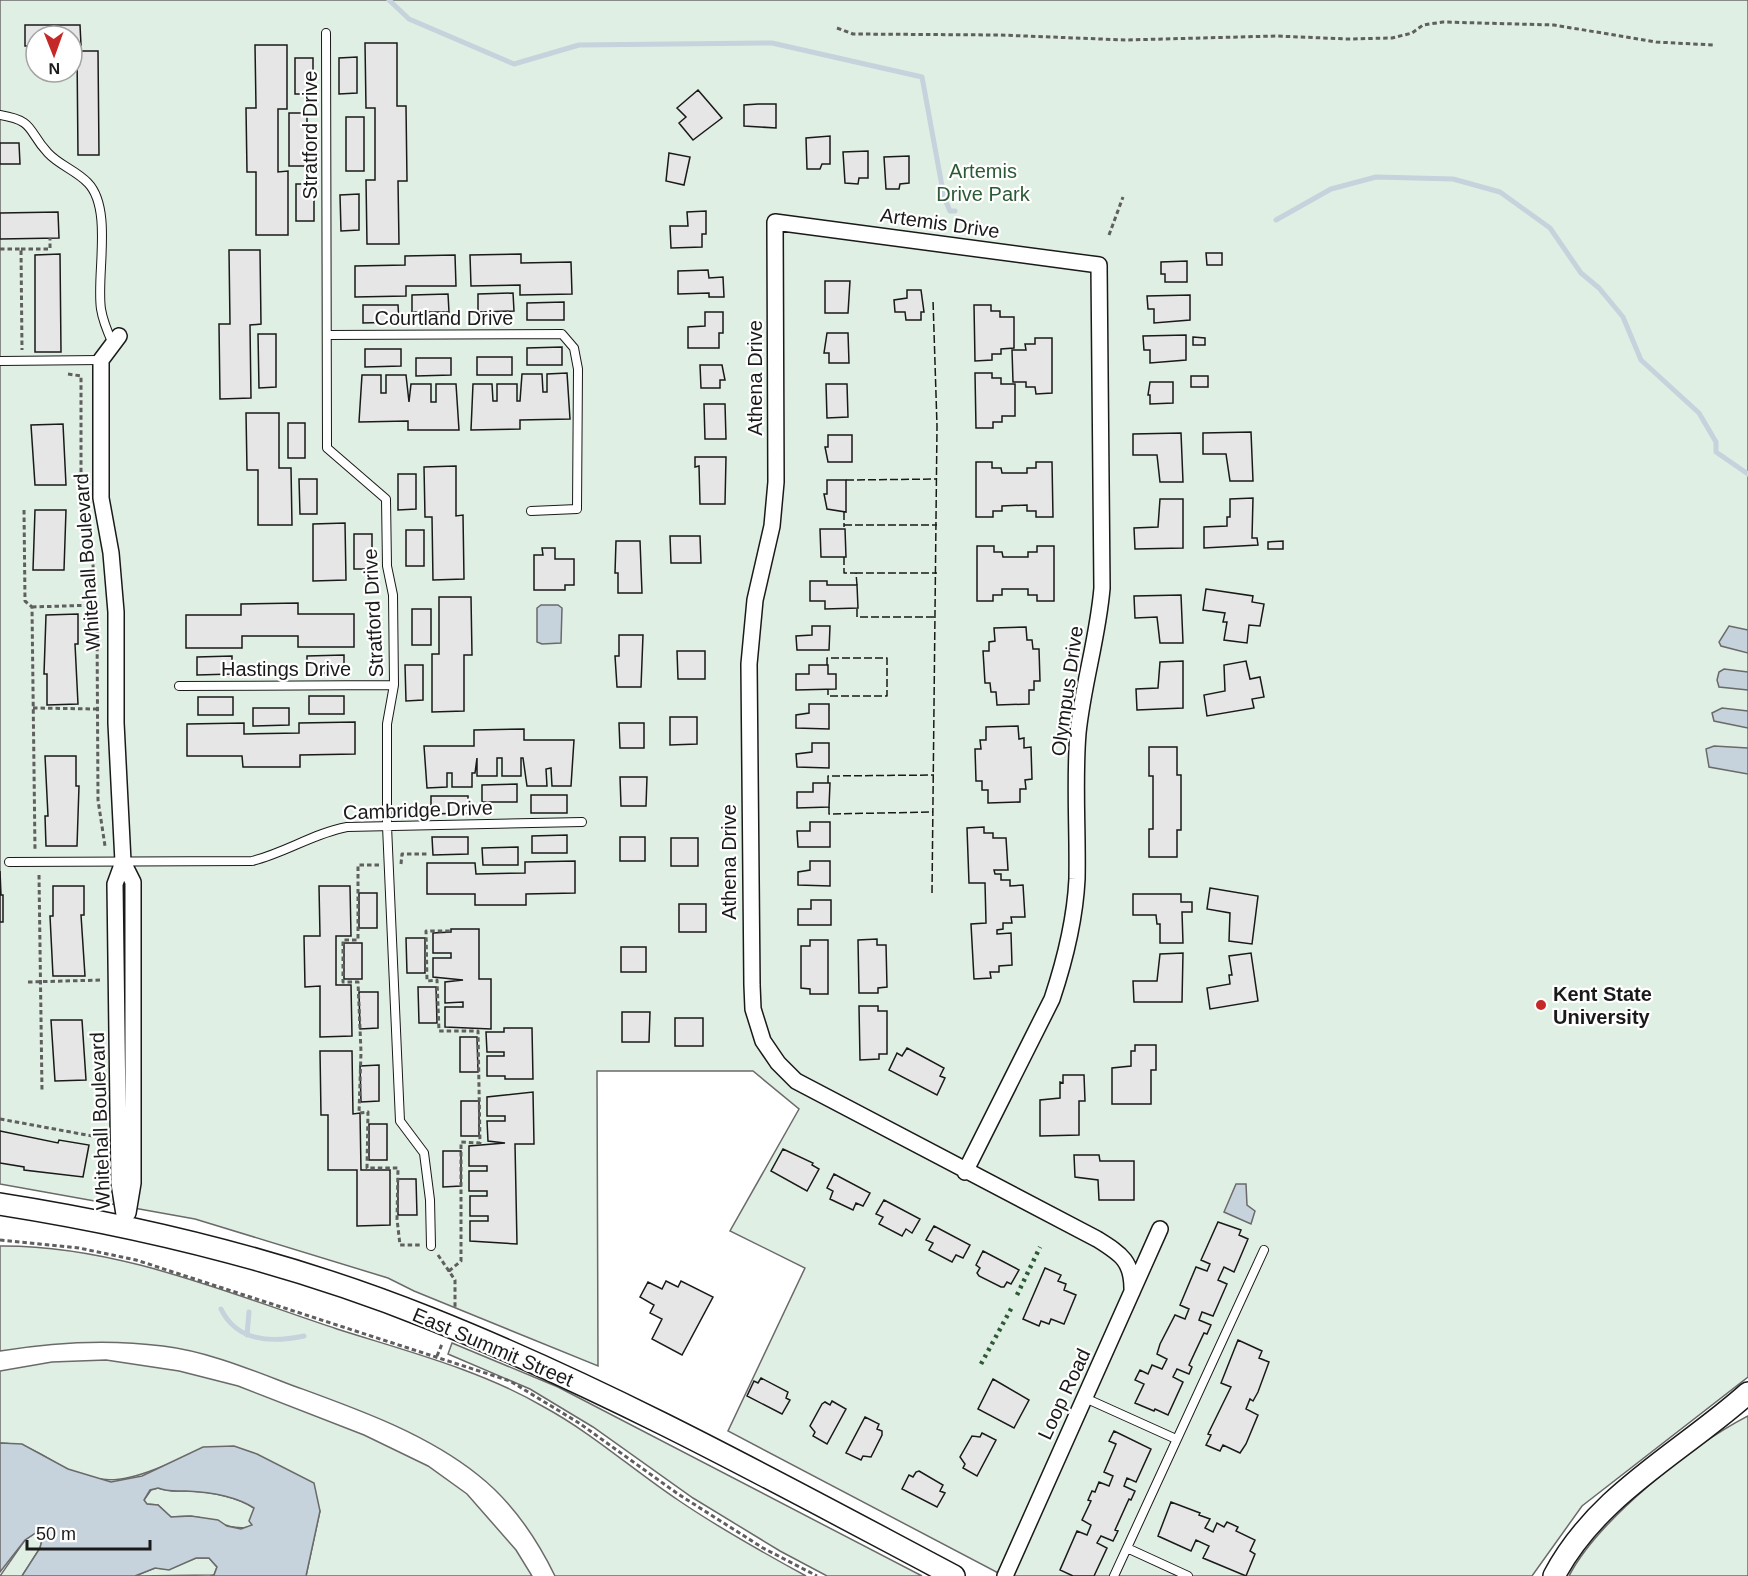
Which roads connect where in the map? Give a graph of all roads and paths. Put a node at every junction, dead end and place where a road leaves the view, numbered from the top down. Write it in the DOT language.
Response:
graph roads {
  1 [pos="837,28"];
  2 [pos="326,33"];
  3 [pos="1713,45"];
  4 [pos="0,115"];
  5 [pos="1123,197"];
  6 [pos="775,222"];
  7 [pos="1109,235"];
  8 [pos="50,238"];
  9 [pos="0,249"];
  10 [pos="21,249"];
  11 [pos="1099,265"];
  12 [pos="327,335"];
  13 [pos="116,340"];
  14 [pos="22,355"];
  15 [pos="101,360"];
  16 [pos="0,361"];
  17 [pos="64,373"];
  18 [pos="24,510"];
  19 [pos="531,511"];
  20 [pos="95,605"];
  21 [pos="32,607"];
  22 [pos="394,685"];
  23 [pos="178,686"];
  24 [pos="33,708"];
  25 [pos="97,709"];
  26 [pos="582,822"];
  27 [pos="387,826"];
  28 [pos="105,846"];
  29 [pos="35,850"];
  30 [pos="428,854"];
  31 [pos="9,862"];
  32 [pos="123,862"];
  33 [pos="388,865"];
  34 [pos="39,875"];
  35 [pos="451,931"];
  36 [pos="116,980"];
  37 [pos="28,982"];
  38 [pos="40,982"];
  39 [pos="42,1091"];
  40 [pos="0,1119"];
  41 [pos="108,1139"];
  42 [pos="965,1172"];
  43 [pos="0,1204"];
  44 [pos="126,1227"];
  45 [pos="1160,1229"];
  46 [pos="0,1240"];
  47 [pos="431,1246"];
  48 [pos="1264,1250"];
  49 [pos="449,1271"];
  50 [pos="1132,1292"];
  51 [pos="448,1326"];
  52 [pos="1748,1393"];
  53 [pos="1085,1398"];
  54 [pos="1740,1406"];
  55 [pos="1176,1439"];
  56 [pos="1127,1548"];
  57 [pos="817,1576"];
  58 [pos="954,1576"];
  59 [pos="1005,1576"];
  60 [pos="1114,1576"];
  61 [pos="1188,1576"];
  62 [pos="1554,1576"];
  1 -- 3 [label="path"];
  2 -- 12 [label="lane, Stratford Drive"];
  4 -- 13 [label="lane"];
  5 -- 7 [label="path"];
  6 -- 11 [label="street, Artemis Drive"];
  6 -- 42 [label="street, Athena Drive"];
  8 -- 10 [label="path"];
  9 -- 10 [label="path"];
  10 -- 14 [label="path"];
  11 -- 42 [label="street, Olympus Drive"];
  12 -- 19 [label="lane, Courtland Drive"];
  12 -- 22 [label="lane, Stratford Drive"];
  13 -- 15 [label="street"];
  15 -- 16 [label="lane"];
  15 -- 32 [label="street, Whitehall Boulevard"];
  17 -- 20 [label="path"];
  18 -- 21 [label="path"];
  20 -- 21 [label="path"];
  20 -- 25 [label="path"];
  21 -- 24 [label="path"];
  22 -- 23 [label="lane, Hastings Drive"];
  22 -- 27 [label="lane, Stratford Drive"];
  24 -- 25 [label="path"];
  24 -- 29 [label="path"];
  25 -- 28 [label="path"];
  26 -- 27 [label="lane, Cambridge Drive"];
  27 -- 32 [label="lane, Cambridge Drive"];
  27 -- 33 [label="lane, Stratford Drive"];
  30 -- 33 [label="path"];
  31 -- 32 [label="lane, Cambridge Drive"];
  32 -- 36 [label="street, Whitehall Boulevard"];
  32 -- 44 [label="street, Whitehall Boulevard"];
  33 -- 47 [label="lane, Stratford Drive"];
  33 -- 47 [label="path"];
  34 -- 38 [label="path"];
  35 -- 49 [label="path"];
  36 -- 38 [label="path"];
  36 -- 44 [label="street, Whitehall Boulevard"];
  37 -- 38 [label="path"];
  38 -- 39 [label="path"];
  40 -- 41 [label="path"];
  42 -- 50 [label="street, Athena Drive"];
  43 -- 44 [label="main road, East Summit Street"];
  44 -- 51 [label="main road, East Summit Street"];
  45 -- 50 [label="street, Loop Road"];
  46 -- 57 [label="path"];
  47 -- 49 [label="path"];
  48 -- 55 [label="lane"];
  49 -- 51 [label="path"];
  50 -- 53 [label="street, Loop Road"];
  51 -- 58 [label="main road, East Summit Street"];
  52 -- 54 [label="main road"];
  53 -- 55 [label="lane"];
  53 -- 59 [label="street, Loop Road"];
  54 -- 62 [label="main road"];
  55 -- 56 [label="lane"];
  56 -- 60 [label="lane"];
  56 -- 61 [label="lane"];
}
